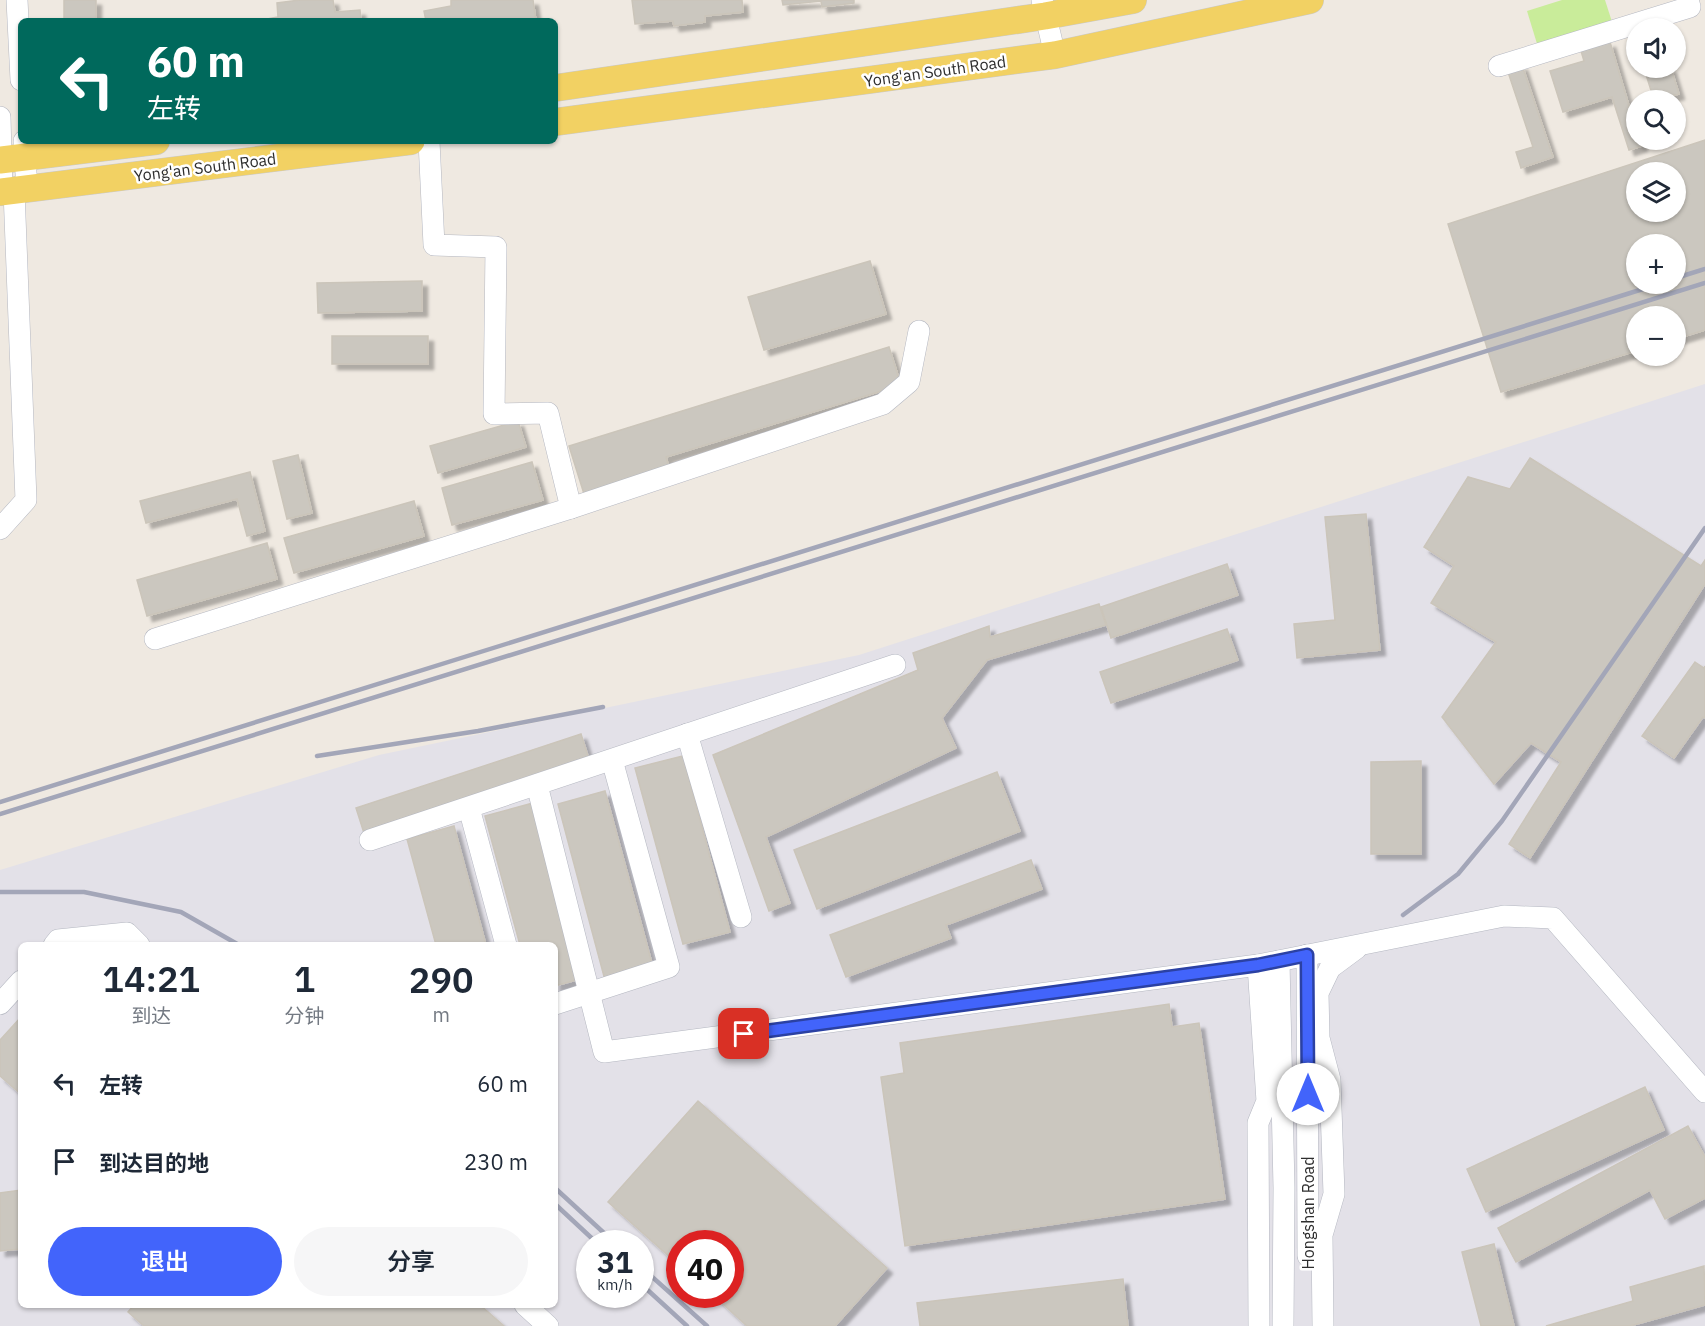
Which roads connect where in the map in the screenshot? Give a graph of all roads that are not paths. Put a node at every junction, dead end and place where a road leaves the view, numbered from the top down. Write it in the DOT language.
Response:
graph roads {
  1 [pos="17,0"];
  2 [pos="1133,0"];
  3 [pos="1311,0"];
  4 [pos="1688,0"];
  5 [pos="1081,4"];
  6 [pos="1043,8"];
  7 [pos="18,20"];
  8 [pos="1056,55"];
  9 [pos="1499,66"];
  10 [pos="558,88"];
  11 [pos="0,117"];
  12 [pos="558,122"];
  13 [pos="125,144"];
  14 [pos="387,144"];
  15 [pos="429,144"];
  16 [pos="13,155"];
  17 [pos="11,191"];
  18 [pos="919,331"];
  19 [pos="571,508"];
  20 [pos="0,529"];
  21 [pos="154,639"];
  22 [pos="894,665"];
  23 [pos="687,734"];
  24 [pos="612,760"];
  25 [pos="537,785"];
  26 [pos="469,807"];
  27 [pos="370,840"];
  28 [pos="741,918"];
  29 [pos="133,939"];
  30 [pos="56,942"];
  31 [pos="505,942"];
  32 [pos="1364,943"];
  33 [pos="1307,955"];
  34 [pos="1268,963"];
  35 [pos="18,984"];
  36 [pos="589,994"];
  37 [pos="558,1003"];
  38 [pos="0,1004"];
  39 [pos="1705,1092"];
  40 [pos="528,1308"];
  41 [pos="548,1326"];
  42 [pos="1260,1326"];
  43 [pos="1283,1326"];
  44 [pos="1309,1326"];
  45 [pos="1323,1326"];
  1 -- 7 [label="street"];
  2 -- 5 [label="main road"];
  3 -- 8 [label="main road, Yong'an South Road"];
  4 -- 9 [label="street"];
  5 -- 6 [label="main road"];
  6 -- 8 [label="street"];
  6 -- 10 [label="main road"];
  8 -- 12 [label="main road, Yong'an South Road"];
  11 -- 16 [label="street"];
  13 -- 16 [label="main road, Yong'an South Road"];
  14 -- 17 [label="main road, Yong'an South Road"];
  15 -- 19 [label="street"];
  16 -- 17 [label="street"];
  17 -- 20 [label="street"];
  18 -- 19 [label="street"];
  19 -- 21 [label="street"];
  22 -- 23 [label="street"];
  23 -- 24 [label="street"];
  23 -- 28 [label="street"];
  24 -- 25 [label="street"];
  24 -- 36 [label="street"];
  25 -- 26 [label="street"];
  25 -- 36 [label="street"];
  26 -- 27 [label="street"];
  26 -- 31 [label="street"];
  29 -- 30 [label="street"];
  32 -- 33 [label="street"];
  32 -- 39 [label="street"];
  32 -- 45 [label="street"];
  33 -- 34 [label="street"];
  33 -- 44 [label="street, Hongshan Road"];
  34 -- 36 [label="street"];
  34 -- 42 [label="street"];
  34 -- 43 [label="street, Hongshan Road"];
  35 -- 38 [label="street"];
  36 -- 37 [label="street"];
  40 -- 41 [label="street"];
}
